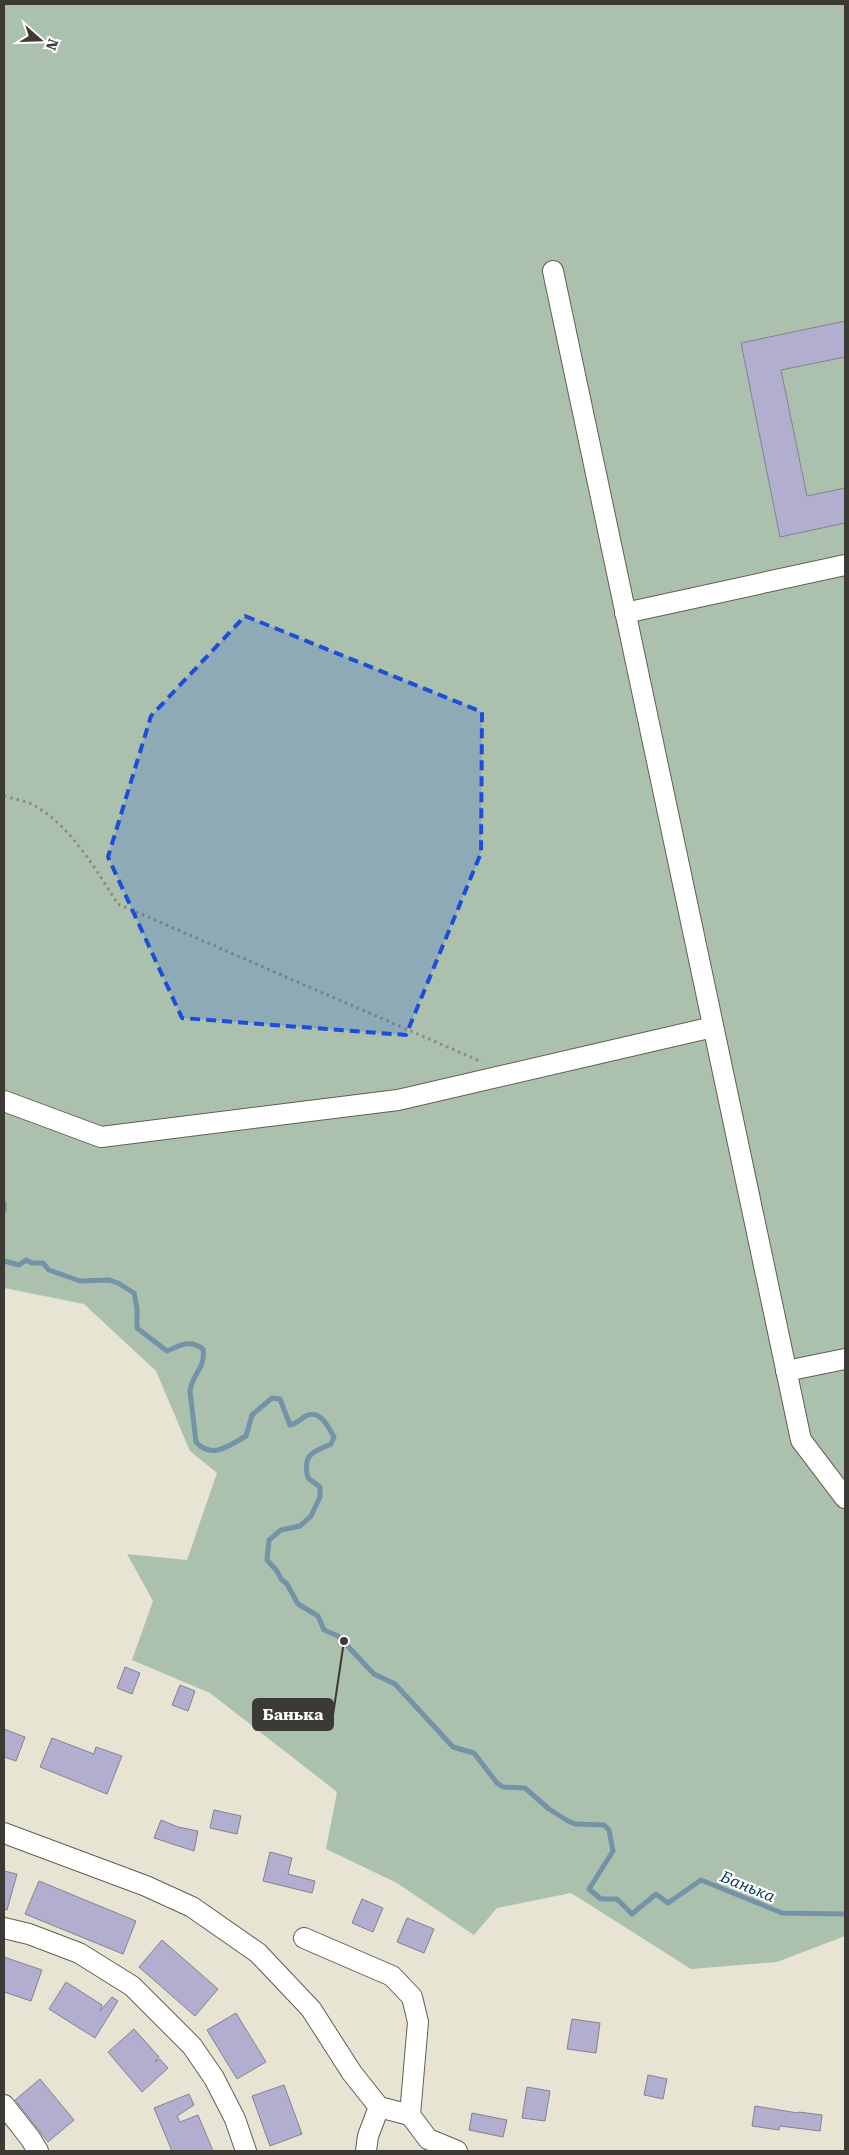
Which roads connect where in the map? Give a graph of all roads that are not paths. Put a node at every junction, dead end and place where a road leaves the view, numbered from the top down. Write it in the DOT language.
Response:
graph roads {
  1 [pos="553,271"];
  2 [pos="845,565"];
  3 [pos="626,613"];
  4 [pos="713,1027"];
  5 [pos="4,1101"];
  6 [pos="845,1359"];
  7 [pos="786,1371"];
  8 [pos="845,1498"];
  9 [pos="4,1833"];
  10 [pos="4,1928"];
  11 [pos="304,1938"];
  12 [pos="4,2105"];
  13 [pos="379,2107"];
  14 [pos="410,2115"];
  15 [pos="38,2151"];
  16 [pos="246,2151"];
  17 [pos="366,2151"];
  18 [pos="457,2151"];
  1 -- 3 [label="street"];
  2 -- 3 [label="street"];
  3 -- 4 [label="street"];
  4 -- 5 [label="street"];
  4 -- 7 [label="street"];
  6 -- 7 [label="street"];
  7 -- 8 [label="street"];
  9 -- 13 [label="street"];
  10 -- 16 [label="street"];
  11 -- 14 [label="street"];
  12 -- 15 [label="street"];
  13 -- 14 [label="street"];
  13 -- 17 [label="street"];
  14 -- 18 [label="street"];
}
